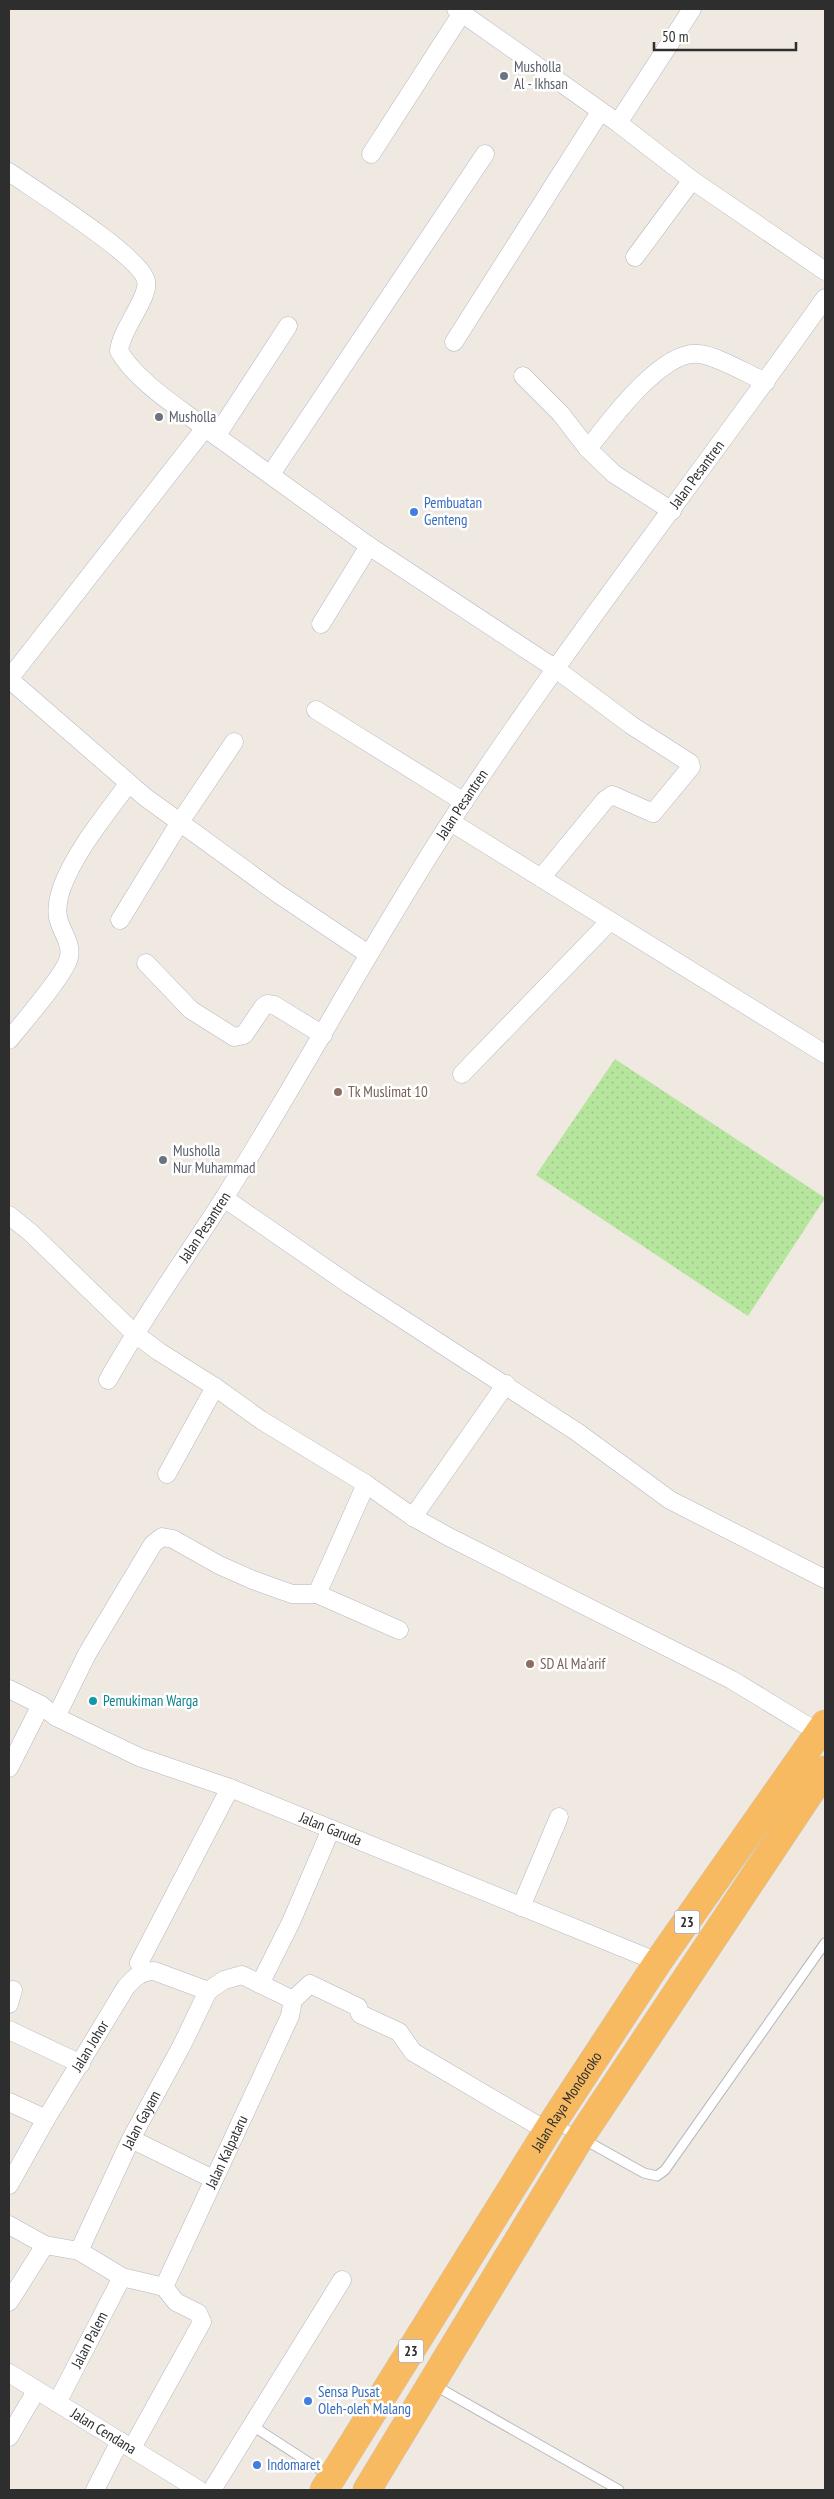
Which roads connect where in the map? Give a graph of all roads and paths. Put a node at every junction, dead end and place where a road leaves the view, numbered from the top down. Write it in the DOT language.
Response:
graph roads {
  1 [pos="692,9"];
  2 [pos="459,11"];
  3 [pos="600,112"];
  4 [pos="618,122"];
  5 [pos="371,154"];
  6 [pos="485,154"];
  7 [pos="9,172"];
  8 [pos="692,180"];
  9 [pos="635,257"];
  10 [pos="825,271"];
  11 [pos="825,298"];
  12 [pos="288,326"];
  13 [pos="454,342"];
  14 [pos="523,376"];
  15 [pos="766,382"];
  16 [pos="211,431"];
  17 [pos="588,449"];
  18 [pos="270,474"];
  19 [pos="672,511"];
  20 [pos="369,546"];
  21 [pos="321,624"];
  22 [pos="556,669"];
  23 [pos="9,679"];
  24 [pos="316,710"];
  25 [pos="234,742"];
  26 [pos="128,784"];
  27 [pos="464,802"];
  28 [pos="180,822"];
  29 [pos="451,822"];
  30 [pos="541,878"];
  31 [pos="120,920"];
  32 [pos="610,921"];
  33 [pos="368,954"];
  34 [pos="146,963"];
  35 [pos="323,1035"];
  36 [pos="9,1040"];
  37 [pos="825,1054"];
  38 [pos="462,1074"];
  39 [pos="228,1202"];
  40 [pos="9,1215"];
  41 [pos="137,1336"];
  42 [pos="108,1380"];
  43 [pos="506,1384"];
  44 [pos="215,1387"];
  45 [pos="167,1474"];
  46 [pos="366,1484"];
  47 [pos="412,1517"];
  48 [pos="825,1579"];
  49 [pos="317,1594"];
  50 [pos="399,1630"];
  51 [pos="9,1689"];
  52 [pos="42,1705"];
  53 [pos="56,1717"];
  54 [pos="822,1729"];
  55 [pos="9,1768"];
  56 [pos="825,1770"];
  57 [pos="230,1788"];
  58 [pos="559,1817"];
  59 [pos="331,1829"];
  60 [pos="521,1907"];
  61 [pos="825,1943"];
  62 [pos="658,1962"];
  63 [pos="139,1963"];
  64 [pos="260,1984"];
  65 [pos="208,1991"];
  66 [pos="292,2008"];
  67 [pos="9,2030"];
  68 [pos="81,2064"];
  69 [pos="9,2102"];
  70 [pos="46,2119"];
  71 [pos="550,2127"];
  72 [pos="580,2138"];
  73 [pos="131,2139"];
  74 [pos="213,2178"];
  75 [pos="9,2185"];
  76 [pos="9,2225"];
  77 [pos="45,2245"];
  78 [pos="79,2251"];
  79 [pos="122,2277"];
  80 [pos="342,2280"];
  81 [pos="164,2287"];
  82 [pos="9,2302"];
  83 [pos="9,2373"];
  84 [pos="431,2384"];
  85 [pos="36,2391"];
  86 [pos="56,2403"];
  87 [pos="251,2425"];
  88 [pos="9,2437"];
  89 [pos="126,2445"];
  90 [pos="328,2484"];
  91 [pos="94,2490"];
  92 [pos="199,2490"];
  93 [pos="212,2490"];
  94 [pos="367,2490"];
  95 [pos="619,2490"];
  1 -- 4 [label="street"];
  2 -- 3 [label="street"];
  2 -- 5 [label="street"];
  3 -- 4 [label="street"];
  3 -- 13 [label="street"];
  4 -- 8 [label="street"];
  6 -- 18 [label="street"];
  7 -- 16 [label="street"];
  8 -- 9 [label="street"];
  8 -- 10 [label="street"];
  11 -- 15 [label="street, Jalan Pesantren"];
  12 -- 16 [label="street"];
  14 -- 17 [label="street"];
  15 -- 17 [label="street"];
  15 -- 19 [label="street, Jalan Pesantren"];
  16 -- 18 [label="street"];
  16 -- 23 [label="street"];
  17 -- 19 [label="street"];
  18 -- 20 [label="street"];
  19 -- 22 [label="street, Jalan Pesantren"];
  20 -- 21 [label="street"];
  20 -- 22 [label="street"];
  22 -- 27 [label="street, Jalan Pesantren"];
  22 -- 30 [label="street"];
  23 -- 26 [label="street"];
  24 -- 27 [label="street"];
  25 -- 28 [label="street"];
  26 -- 28 [label="street"];
  26 -- 36 [label="street"];
  27 -- 29 [label="street, Jalan Pesantren"];
  28 -- 31 [label="street"];
  28 -- 33 [label="street"];
  29 -- 30 [label="street"];
  29 -- 33 [label="street, Jalan Pesantren"];
  30 -- 32 [label="street"];
  32 -- 37 [label="street"];
  32 -- 38 [label="street"];
  33 -- 35 [label="street, Jalan Pesantren"];
  34 -- 35 [label="street"];
  35 -- 39 [label="street, Jalan Pesantren"];
  39 -- 41 [label="street, Jalan Pesantren"];
  39 -- 43 [label="street"];
  40 -- 41 [label="street"];
  41 -- 42 [label="street, Jalan Pesantren"];
  41 -- 44 [label="street"];
  43 -- 47 [label="street"];
  43 -- 48 [label="street"];
  44 -- 45 [label="street"];
  44 -- 46 [label="street"];
  46 -- 47 [label="street"];
  46 -- 49 [label="street"];
  47 -- 54 [label="street"];
  49 -- 50 [label="street"];
  49 -- 53 [label="street"];
  51 -- 52 [label="street, Jalan Garuda"];
  52 -- 53 [label="street, Jalan Garuda"];
  52 -- 55 [label="street"];
  53 -- 57 [label="street, Jalan Garuda"];
  54 -- 62 [label="highway, Jalan Raya Mondoroko / 23"];
  56 -- 72 [label="highway, Jalan Raya Mondoroko / 23"];
  57 -- 59 [label="street, Jalan Garuda"];
  57 -- 63 [label="street"];
  58 -- 60 [label="street"];
  59 -- 60 [label="street, Jalan Garuda"];
  59 -- 64 [label="street"];
  60 -- 62 [label="street, Jalan Garuda"];
  61 -- 72 [label="lane"];
  62 -- 71 [label="highway, Jalan Raya Mondoroko / 23"];
  64 -- 65 [label="street"];
  64 -- 66 [label="street"];
  65 -- 68 [label="street, Jalan Johor"];
  65 -- 73 [label="street, Jalan Gayam"];
  66 -- 71 [label="street"];
  66 -- 74 [label="street, Jalan Kalpataru"];
  67 -- 68 [label="street"];
  68 -- 70 [label="street, Jalan Johor"];
  69 -- 70 [label="street"];
  70 -- 75 [label="street, Jalan Johor"];
  71 -- 72 [label="lane"];
  71 -- 90 [label="highway, Jalan Raya Mondoroko / 23"];
  72 -- 84 [label="highway, Jalan Raya Mondoroko / 23"];
  73 -- 74 [label="street"];
  73 -- 78 [label="street, Jalan Gayam"];
  74 -- 81 [label="street, Jalan Kalpataru"];
  76 -- 77 [label="street"];
  77 -- 78 [label="street"];
  77 -- 82 [label="street"];
  78 -- 79 [label="street"];
  79 -- 81 [label="street"];
  79 -- 86 [label="street, Jalan Palem"];
  80 -- 87 [label="street"];
  81 -- 89 [label="street"];
  83 -- 85 [label="street, Jalan Cendana"];
  84 -- 94 [label="highway, Jalan Raya Mondoroko / 23"];
  84 -- 95 [label="lane"];
  85 -- 86 [label="street, Jalan Cendana"];
  85 -- 88 [label="street"];
  86 -- 89 [label="street, Jalan Cendana"];
  87 -- 90 [label="lane"];
  87 -- 93 [label="street"];
  89 -- 91 [label="street"];
  89 -- 92 [label="street, Jalan Cendana"];
}
